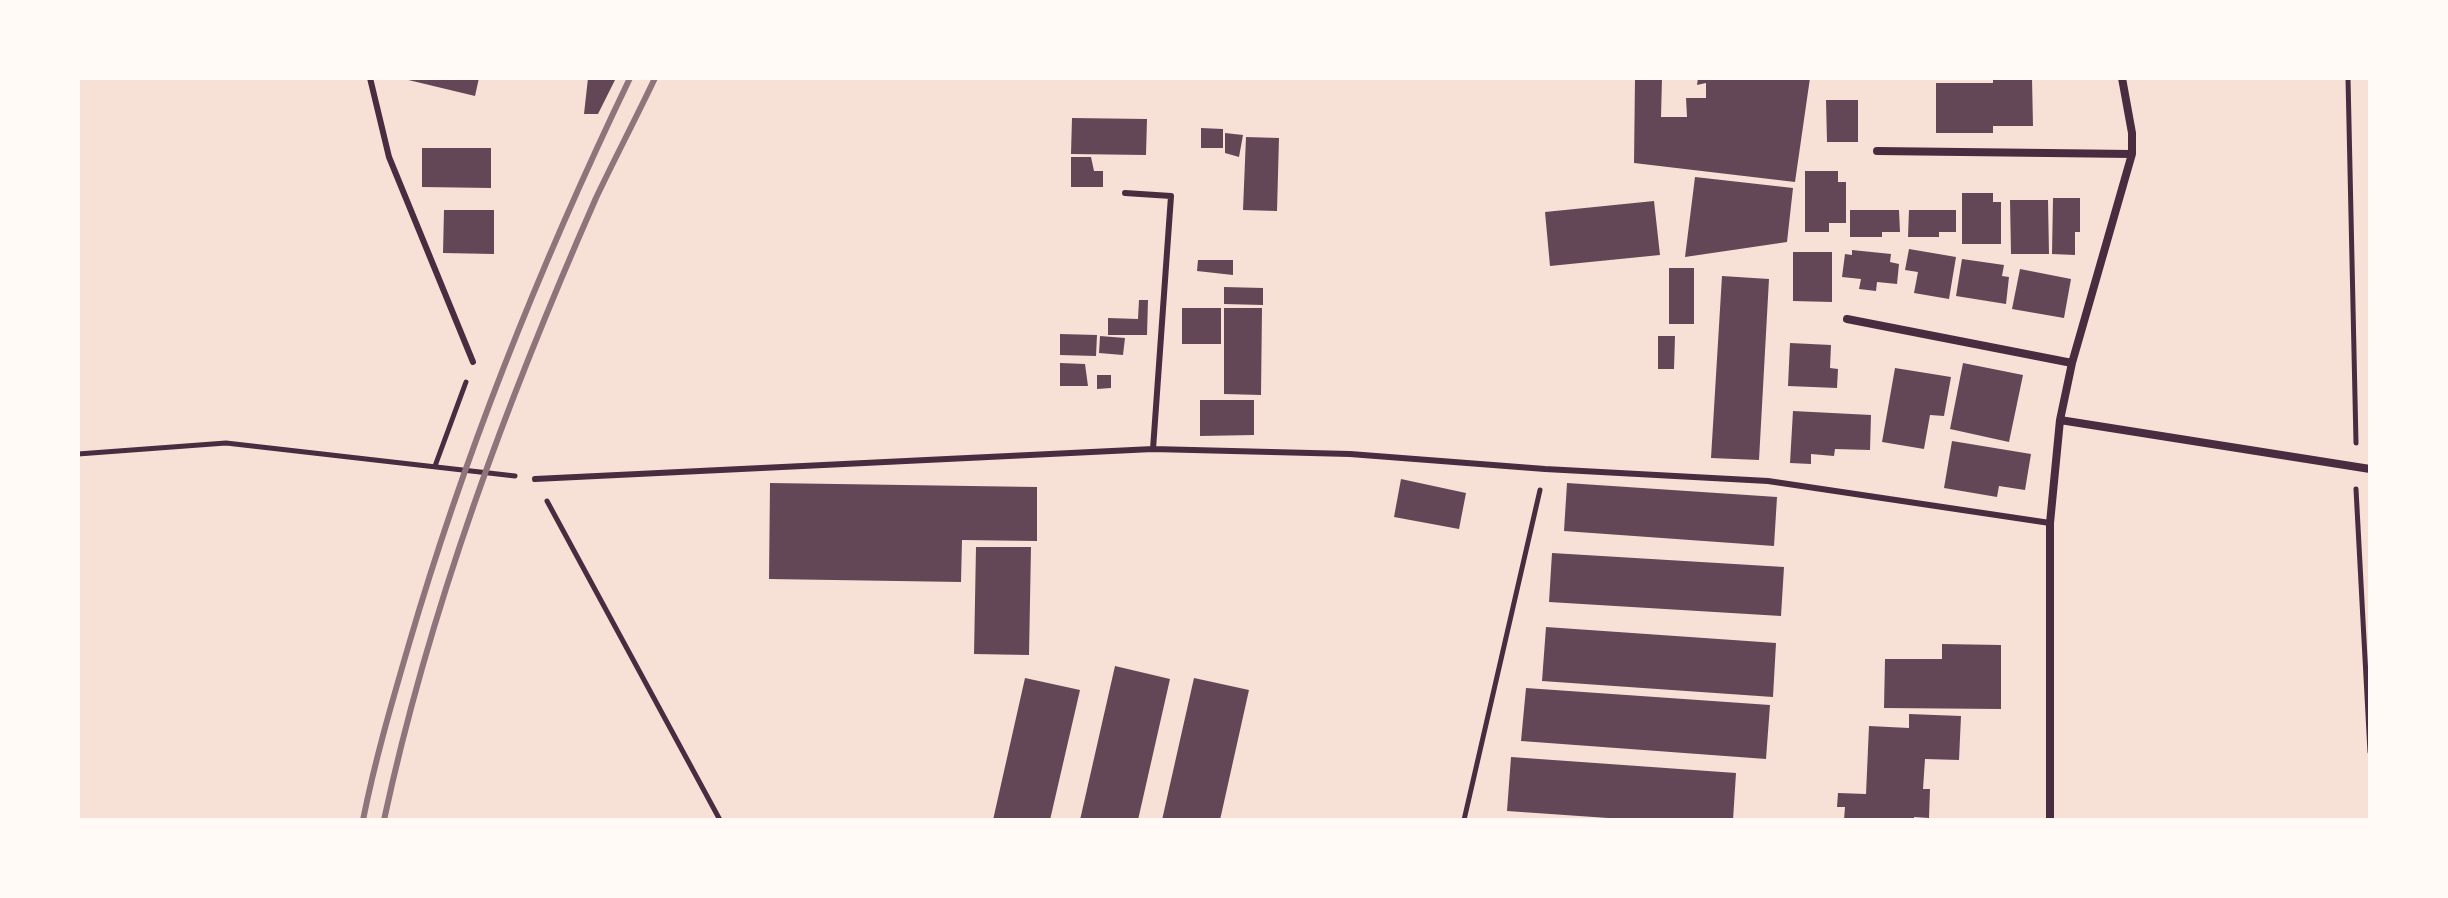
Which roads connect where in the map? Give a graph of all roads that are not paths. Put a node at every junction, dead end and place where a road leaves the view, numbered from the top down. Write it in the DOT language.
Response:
graph roads {
  1 [pos="370,78"];
  2 [pos="2122,78"];
  3 [pos="1877,151"];
  4 [pos="2132,154"];
  5 [pos="1125,193"];
  6 [pos="1847,319"];
  7 [pos="473,362"];
  8 [pos="2072,363"];
  9 [pos="2060,420"];
  10 [pos="1153,449"];
  11 [pos="2370,469"];
  12 [pos="535,479"];
  13 [pos="2050,523"];
  14 [pos="2050,820"];
  1 -- 7 [label="lane"];
  2 -- 4 [label="street"];
  3 -- 4 [label="street"];
  4 -- 8 [label="street"];
  5 -- 10 [label="lane"];
  6 -- 8 [label="street"];
  8 -- 9 [label="street"];
  9 -- 11 [label="street"];
  9 -- 13 [label="street"];
  10 -- 12 [label="lane"];
  10 -- 13 [label="lane"];
  13 -- 14 [label="street"];
}
